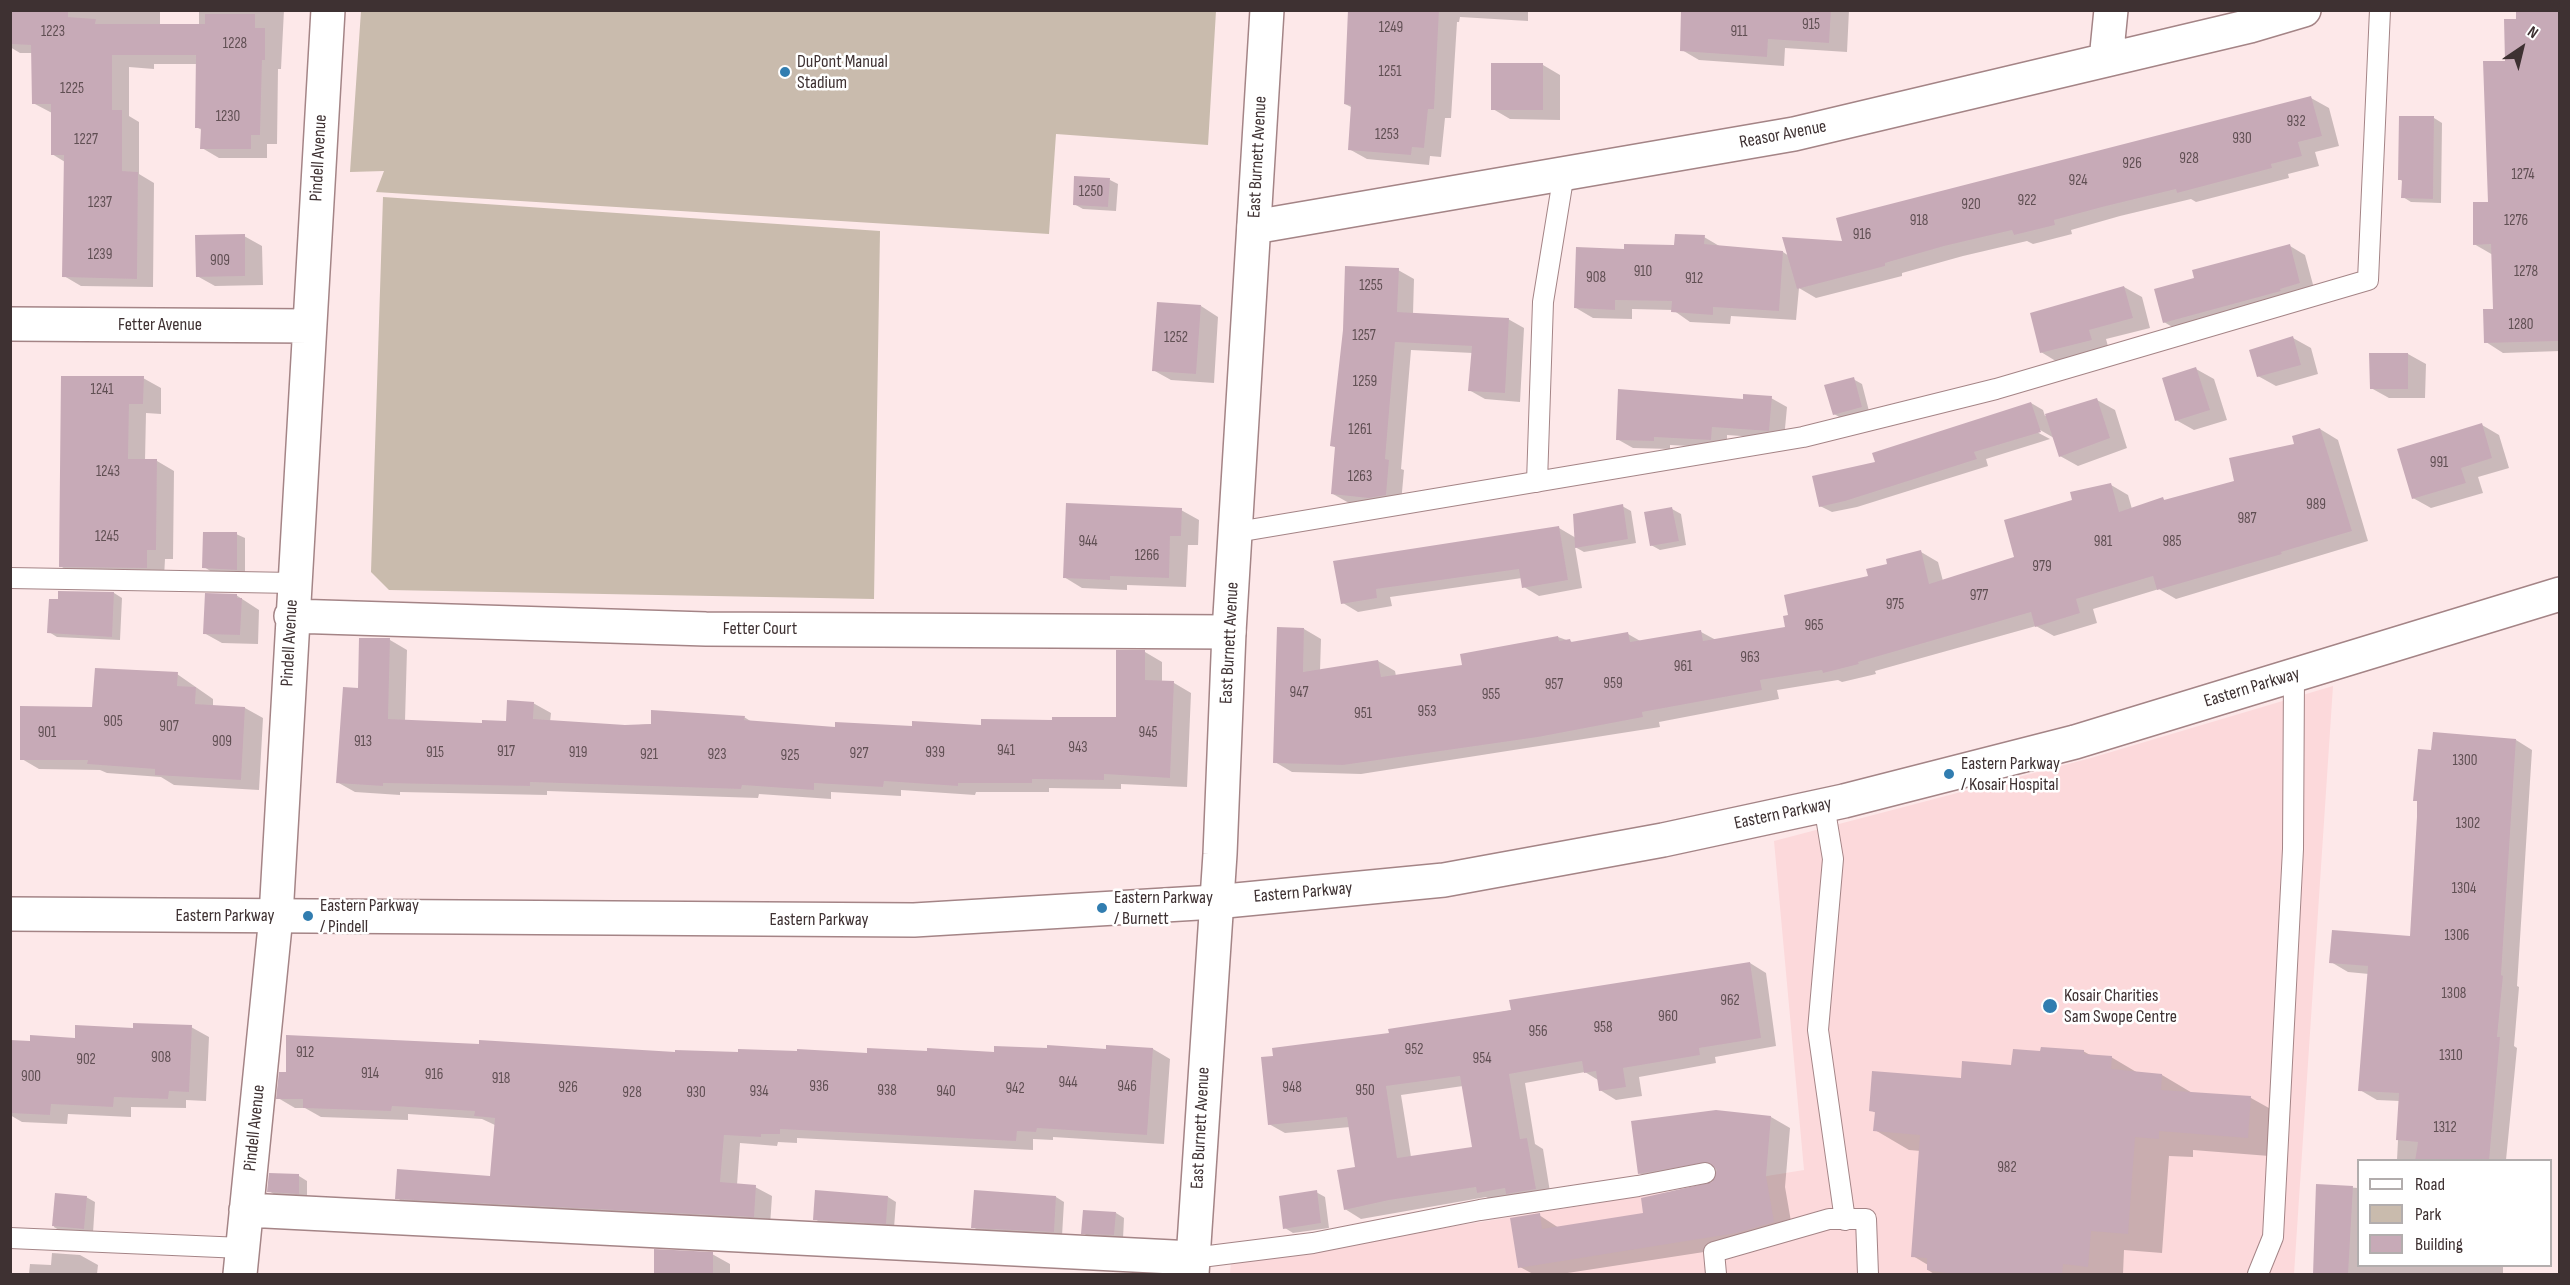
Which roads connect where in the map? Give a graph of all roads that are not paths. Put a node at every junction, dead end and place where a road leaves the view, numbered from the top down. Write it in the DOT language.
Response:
graph roads {
  1 [pos="328,10"];
  2 [pos="1267,10"];
  3 [pos="2111,10"];
  4 [pos="2304,10"];
  5 [pos="2380,10"];
  6 [pos="2106,60"];
  7 [pos="1564,173"];
  8 [pos="1254,227"];
  9 [pos="10,324"];
  10 [pos="309,326"];
  11 [pos="1537,482"];
  12 [pos="1237,532"];
  13 [pos="10,578"];
  14 [pos="294,583"];
  15 [pos="2559,594"];
  16 [pos="291,616"];
  17 [pos="1229,632"];
  18 [pos="2294,675"];
  19 [pos="1824,805"];
  20 [pos="1215,902"];
  21 [pos="10,914"];
  22 [pos="276,916"];
  23 [pos="1705,1173"];
  24 [pos="246,1210"];
  25 [pos="1852,1220"];
  26 [pos="10,1238"];
  27 [pos="241,1261"];
  28 [pos="1193,1266"];
  29 [pos="1716,1275"];
  30 [pos="1868,1275"];
  31 [pos="2258,1275"];
  1 -- 10 [label="street, Pindell Avenue"];
  2 -- 8 [label="street, East Burnett Avenue"];
  3 -- 6 [label="street"];
  4 -- 6 [label="street, Reasor Avenue"];
  5 -- 11 [label="lane"];
  6 -- 7 [label="street, Reasor Avenue"];
  7 -- 8 [label="street, Reasor Avenue"];
  7 -- 11 [label="lane"];
  8 -- 12 [label="street, East Burnett Avenue"];
  9 -- 10 [label="street, Fetter Avenue"];
  10 -- 14 [label="street, Pindell Avenue"];
  11 -- 12 [label="lane"];
  12 -- 17 [label="street, East Burnett Avenue"];
  13 -- 14 [label="lane"];
  14 -- 16 [label="street, Pindell Avenue"];
  15 -- 18 [label="street, Eastern Parkway"];
  16 -- 17 [label="street, Fetter Court"];
  16 -- 22 [label="street, Pindell Avenue"];
  17 -- 20 [label="street, East Burnett Avenue"];
  18 -- 19 [label="street, Eastern Parkway"];
  18 -- 31 [label="lane"];
  19 -- 20 [label="street, Eastern Parkway"];
  19 -- 25 [label="lane"];
  20 -- 22 [label="street, Eastern Parkway"];
  20 -- 28 [label="street, East Burnett Avenue"];
  21 -- 22 [label="street, Eastern Parkway"];
  22 -- 24 [label="street, Pindell Avenue"];
  23 -- 28 [label="lane"];
  24 -- 27 [label="street, Pindell Avenue"];
  24 -- 28 [label="street"];
  25 -- 29 [label="lane"];
  25 -- 30 [label="lane"];
  26 -- 27 [label="lane"];
}
